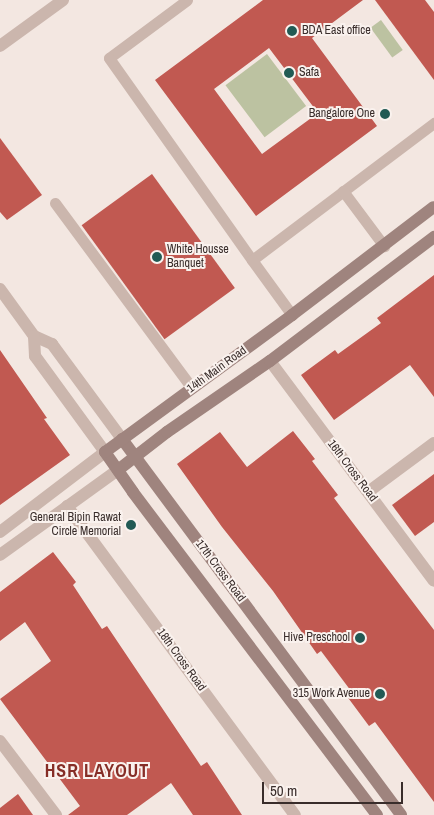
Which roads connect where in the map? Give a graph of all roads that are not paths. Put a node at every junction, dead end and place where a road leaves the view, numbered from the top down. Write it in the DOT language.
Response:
graph roads {
  1 [pos="63,0"];
  2 [pos="187,0"];
  3 [pos="0,46"];
  4 [pos="434,124"];
  5 [pos="343,191"];
  6 [pos="55,203"];
  7 [pos="434,207"];
  8 [pos="434,237"];
  9 [pos="384,246"];
  10 [pos="252,260"];
  11 [pos="0,289"];
  12 [pos="292,315"];
  13 [pos="34,336"];
  14 [pos="270,361"];
  15 [pos="192,388"];
  16 [pos="122,439"];
  17 [pos="434,443"];
  18 [pos="105,452"];
  19 [pos="135,457"];
  20 [pos="118,470"];
  21 [pos="368,492"];
  22 [pos="67,506"];
  23 [pos="0,532"];
  24 [pos="0,556"];
  25 [pos="434,581"];
  26 [pos="0,741"];
  27 [pos="56,815"];
  28 [pos="295,815"];
  29 [pos="377,815"];
  30 [pos="401,815"];
  1 -- 3 [label="street"];
  2 -- 10 [label="lane"];
  4 -- 5 [label="lane"];
  5 -- 9 [label="lane"];
  5 -- 10 [label="lane"];
  6 -- 15 [label="lane"];
  7 -- 9 [label="main road, 14th Main Road"];
  8 -- 14 [label="main road, 14th Main Road"];
  9 -- 12 [label="main road, 14th Main Road"];
  10 -- 12 [label="lane"];
  11 -- 13 [label="street, 17th Cross Road"];
  12 -- 15 [label="main road, 14th Main Road"];
  13 -- 16 [label="street, 17th Cross Road"];
  13 -- 18 [label="street, 17th Cross Road"];
  14 -- 19 [label="main road, 14th Main Road"];
  14 -- 21 [label="street, 16th Cross Road"];
  15 -- 16 [label="main road, 14th Main Road"];
  16 -- 18 [label="main road, 14th Main Road"];
  16 -- 19 [label="main road, 17th Cross Road"];
  17 -- 21 [label="street"];
  18 -- 20 [label="main road, 17th Cross Road"];
  18 -- 23 [label="street, 14th Main Road"];
  19 -- 20 [label="main road, 14th Main Road"];
  19 -- 30 [label="main road, 17th Cross Road"];
  20 -- 22 [label="street, 14th Main Road"];
  20 -- 29 [label="main road, 17th Cross Road"];
  21 -- 25 [label="street, 16th Cross Road"];
  22 -- 24 [label="street, 14th Main Road"];
  22 -- 28 [label="street, 18th Cross Road"];
  26 -- 27 [label="street"];
}
